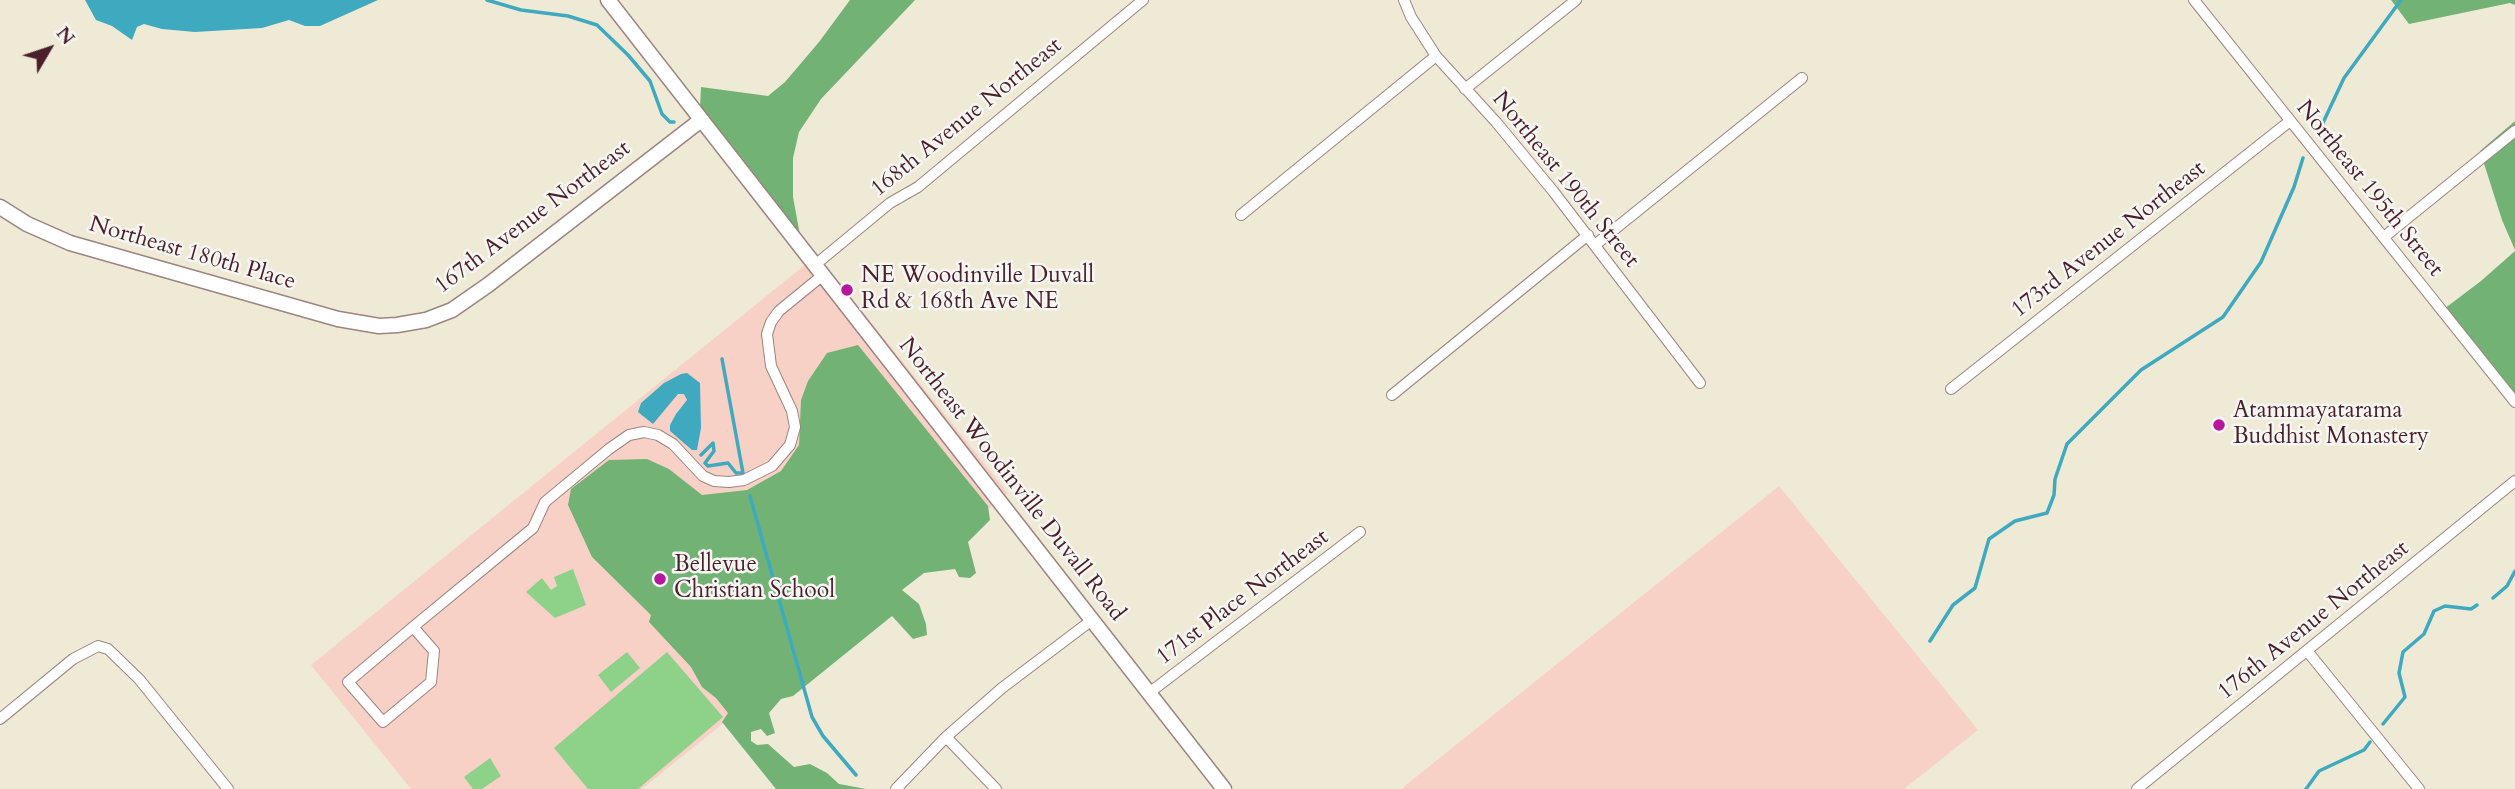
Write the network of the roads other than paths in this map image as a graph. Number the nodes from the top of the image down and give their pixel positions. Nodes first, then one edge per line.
1 (608, 0) edge
2 (1143, 0) edge
3 (1404, 0) edge
4 (1576, 0) edge
5 (2194, 0) edge
6 (1436, 56) junction
7 (1802, 78) dead end
8 (1465, 89) junction
9 (701, 120) junction
10 (2290, 121) junction
11 (2515, 131) edge
12 (0, 207) edge
13 (1241, 215) dead end
14 (1588, 234) junction
15 (2384, 237) junction
16 (1595, 244) junction
17 (819, 270) junction
18 (379, 326) joint
19 (1700, 383) dead end
20 (1951, 389) dead end
21 (1392, 396) dead end
22 (2515, 402) edge
23 (2515, 481) edge
24 (1360, 533) dead end
25 (1092, 620) junction
26 (413, 627) junction
27 (2308, 652) junction
28 (1149, 693) junction
29 (0, 719) edge
30 (946, 737) junction
31 (228, 789) edge
32 (896, 789) edge
33 (996, 789) edge
34 (1224, 789) edge
35 (2137, 789) edge
36 (2419, 789) edge

1 - 9 main road, Northeast Woodinville Duvall Road
2 - 17 street, 168th Avenue Northeast
3 - 6 street, Northeast 190th Street
4 - 8 street
5 - 10 street, Northeast 195th Street
6 - 8 street, Northeast 190th Street
6 - 13 street
7 - 16 street
8 - 14 street, Northeast 190th Street
9 - 17 main road, Northeast Woodinville Duvall Road
9 - 18 main road, 167th Avenue Northeast
10 - 15 street, Northeast 195th Street
10 - 20 street, 173rd Avenue Northeast
11 - 15 street
12 - 18 main road, Northeast 180th Place
14 - 16 street, Northeast 190th Street
14 - 21 street
15 - 22 street, Northeast 195th Street
16 - 19 street, Northeast 190th Street
17 - 25 main road, Northeast Woodinville Duvall Road
17 - 26 street, 168th Avenue Northeast
23 - 27 street, 176th Avenue Northeast
24 - 28 street, 171st Place Northeast
25 - 28 main road, Northeast Woodinville Duvall Road
25 - 30 street
26 - 26 street, 168th Avenue Northeast
27 - 35 street, 176th Avenue Northeast
27 - 36 street
28 - 34 main road, Northeast Woodinville Duvall Road
29 - 31 street
30 - 32 street
30 - 33 street

